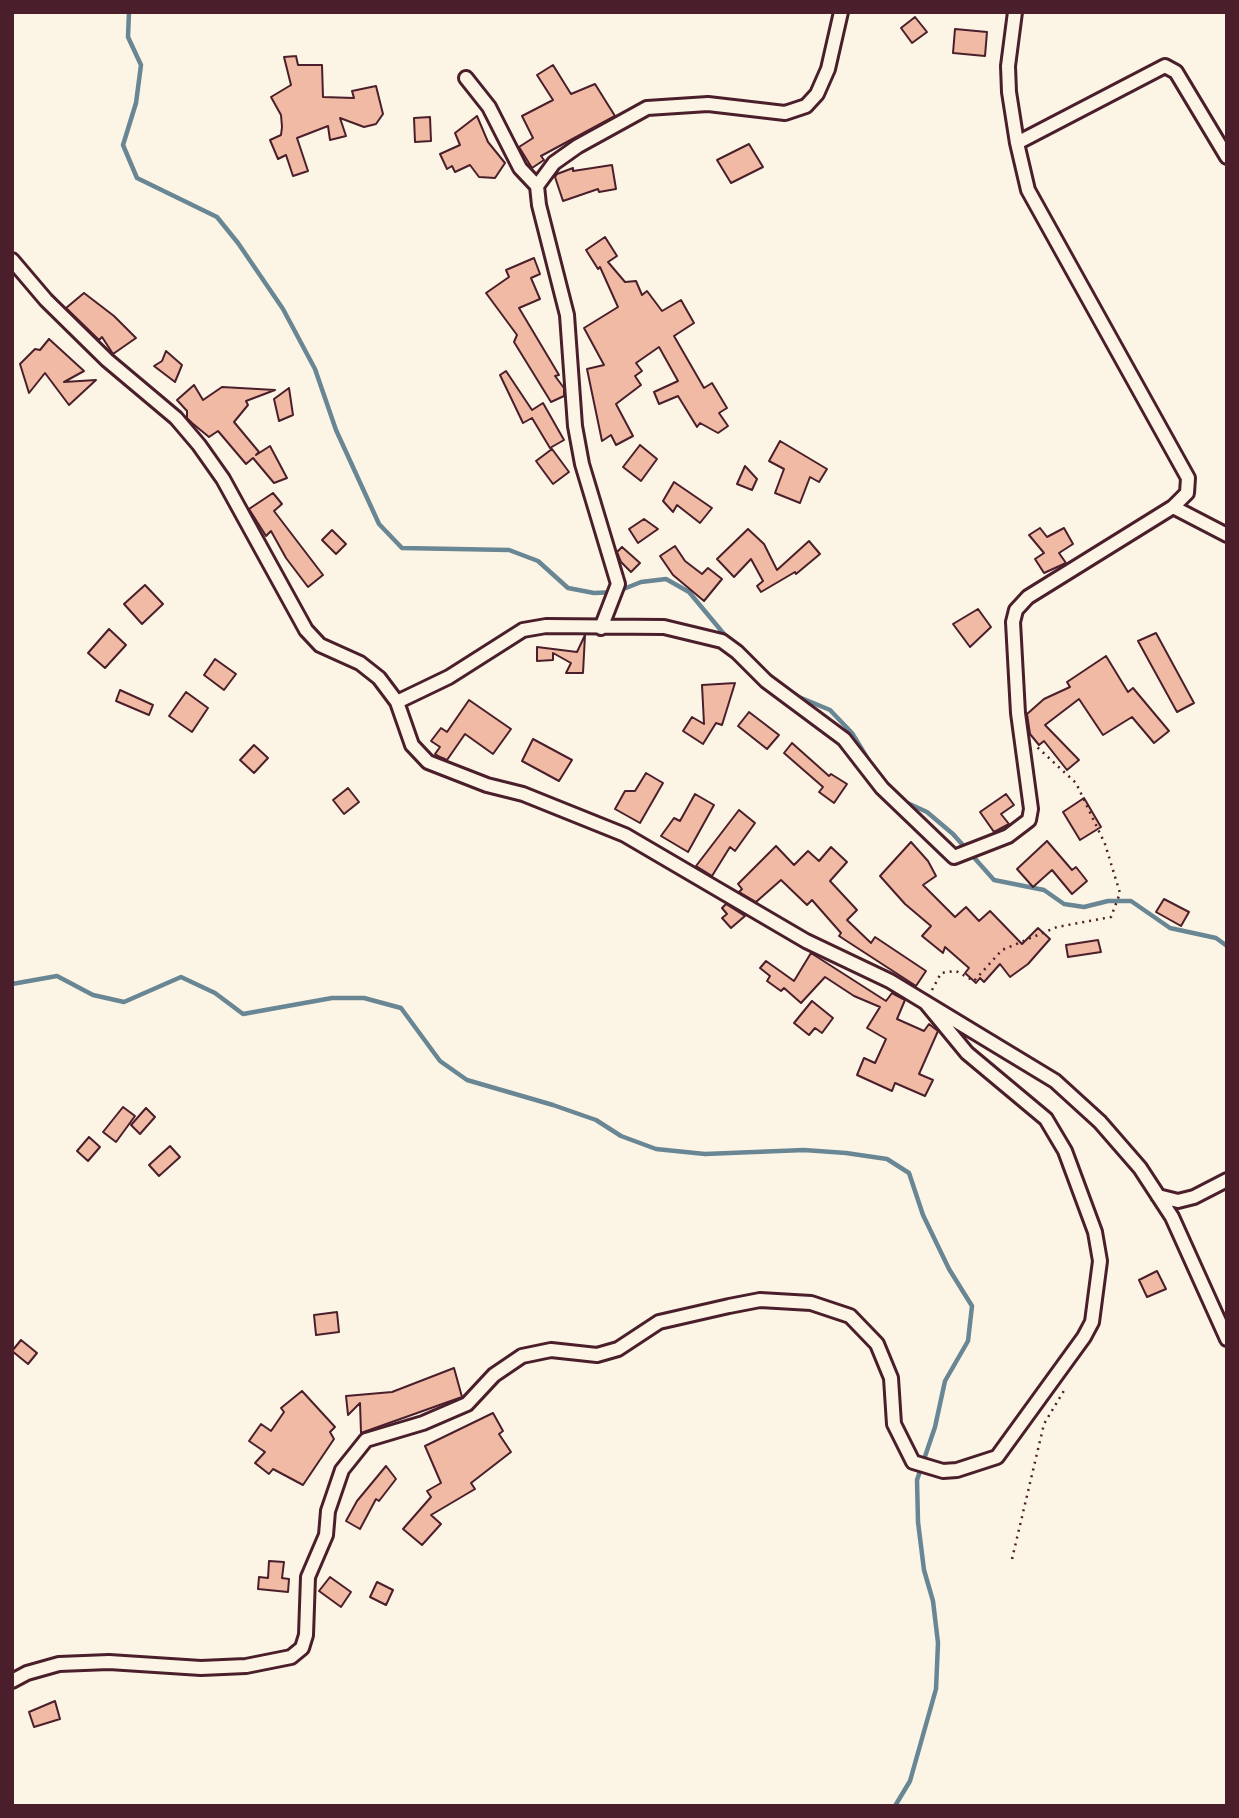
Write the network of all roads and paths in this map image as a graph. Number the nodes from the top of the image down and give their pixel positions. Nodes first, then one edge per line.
1 (841, 12) edge
2 (1015, 12) edge
3 (466, 79) dead end
4 (1017, 143) junction
5 (1227, 157) edge
6 (537, 186) junction
7 (12, 260) edge
8 (1172, 507) junction
9 (1227, 535) edge
10 (601, 628) junction
11 (397, 702) junction
12 (1020, 731) junction
13 (925, 1002) junction
14 (1227, 1180) edge
15 (1158, 1196) junction
16 (1227, 1339) edge
17 (1071, 1379) dead end
18 (1012, 1559) dead end
19 (12, 1681) edge

1 - 6 street
2 - 4 street
3 - 6 street
4 - 5 street
4 - 8 street
6 - 10 street
7 - 11 street
8 - 9 street
8 - 12 street
10 - 11 street
10 - 12 street
11 - 13 street
12 - 13 path
13 - 15 street
13 - 19 street
14 - 15 street
15 - 16 street
17 - 18 path

